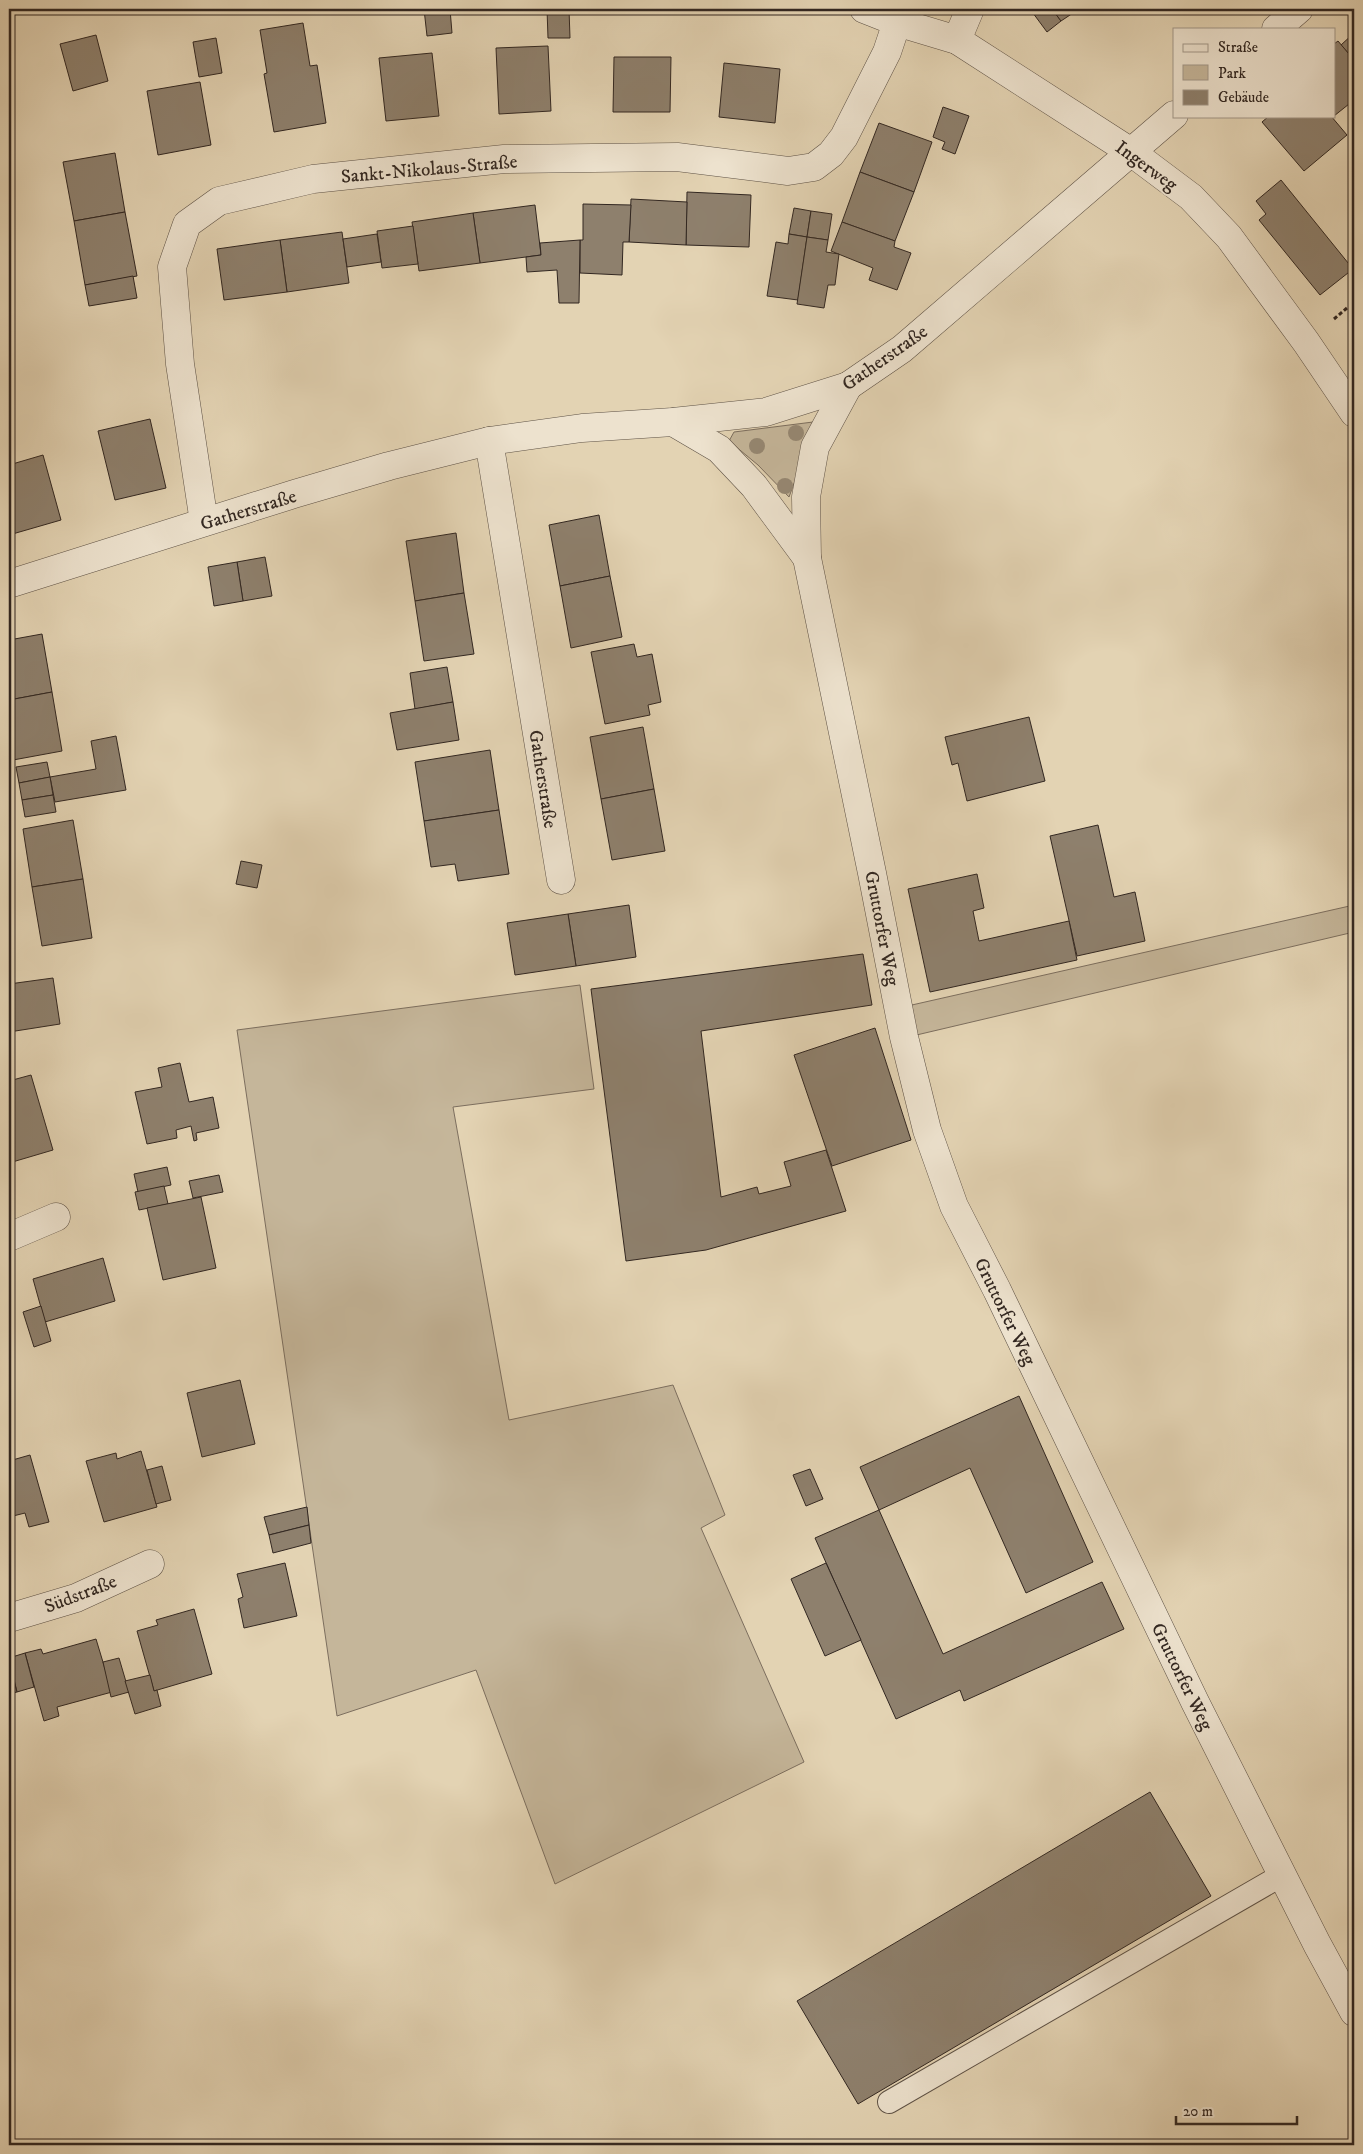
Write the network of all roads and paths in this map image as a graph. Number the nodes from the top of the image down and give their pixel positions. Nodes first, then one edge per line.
1 (864, 9) edge
2 (970, 9) edge
3 (1299, 9) edge
4 (897, 22) junction
5 (1277, 28) edge
6 (957, 40) junction
7 (1173, 116) edge
8 (1131, 152) junction
9 (848, 386) junction
10 (1354, 413) edge
11 (673, 422) junction
12 (489, 441) junction
13 (204, 522) junction
14 (807, 558) junction
15 (9, 584) edge
16 (561, 880) dead end
17 (56, 1217) dead end
18 (9, 1237) edge
19 (150, 1564) dead end
20 (9, 1618) edge
21 (1282, 1875) junction
22 (1354, 2012) edge
23 (889, 2102) dead end

1 - 4 street, Ingerweg
2 - 6 street
3 - 5 street
4 - 6 street, Ingerweg
4 - 13 street, Sankt-Nikolaus-Straße
6 - 8 street, Ingerweg
7 - 8 street, Gatherstraße
8 - 9 street, Gatherstraße
8 - 10 street, Ingerweg
9 - 11 street, Gatherstraße
9 - 14 street, Gruttorfer Weg
11 - 12 street, Gatherstraße
11 - 14 street, Gruttorfer Weg
12 - 13 street, Gatherstraße
12 - 16 street, Gatherstraße
13 - 15 street, Gatherstraße
14 - 21 street, Gruttorfer Weg
17 - 18 street
19 - 20 street, Südstraße
21 - 22 street, Gruttorfer Weg
21 - 23 lane

